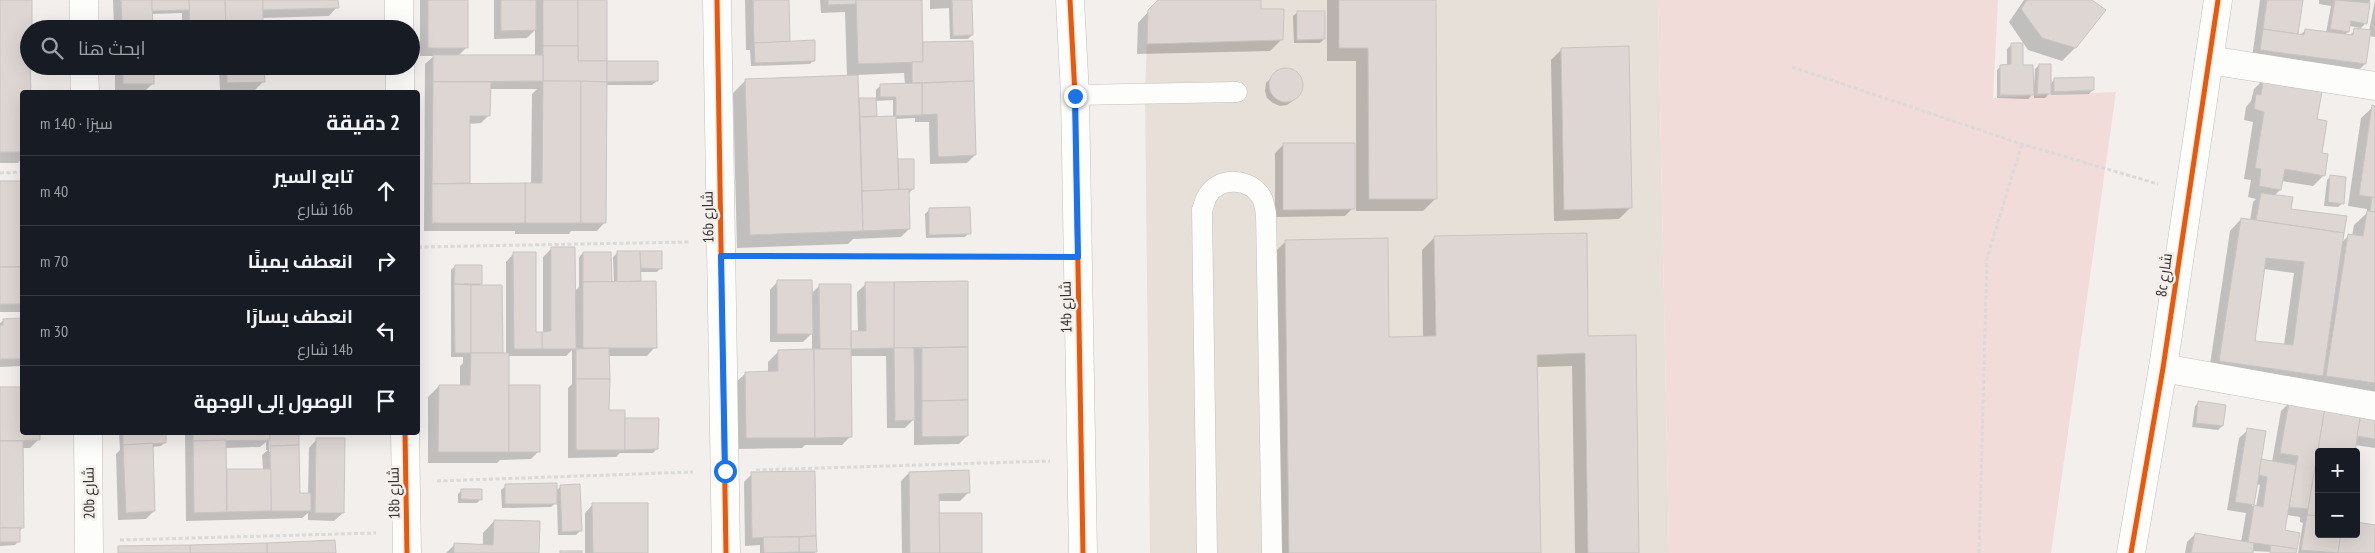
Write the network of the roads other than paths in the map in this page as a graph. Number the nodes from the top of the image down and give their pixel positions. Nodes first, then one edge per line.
1 (84, 0) edge
2 (399, 0) edge
3 (717, 0) edge
4 (1070, 0) edge
5 (2218, 0) edge
6 (84, 20) edge
7 (399, 20) edge
8 (2209, 60) junction
9 (84, 75) edge
10 (400, 75) edge
11 (2375, 86) edge
12 (85, 90) edge
13 (400, 90) edge
14 (1237, 92) dead end
15 (1075, 96) junction
16 (2163, 368) junction
17 (2375, 406) edge
18 (88, 435) edge
19 (405, 435) edge
20 (407, 542) edge
21 (89, 547) edge
22 (726, 553) edge
23 (1083, 553) edge
24 (1207, 553) edge
25 (1272, 553) edge
26 (2131, 553) edge

1 - 6 street
2 - 7 street
3 - 22 street, 16b شارع
4 - 15 street, 14b شارع
5 - 8 street, 8c شارع
8 - 11 street
8 - 16 street, 8c شارع
9 - 12 street
10 - 13 street
14 - 15 lane
15 - 23 street, 14b شارع
16 - 17 street
16 - 26 street, 8c شارع
18 - 21 street, 20b شارع
19 - 20 street, 18b شارع
24 - 25 lane

